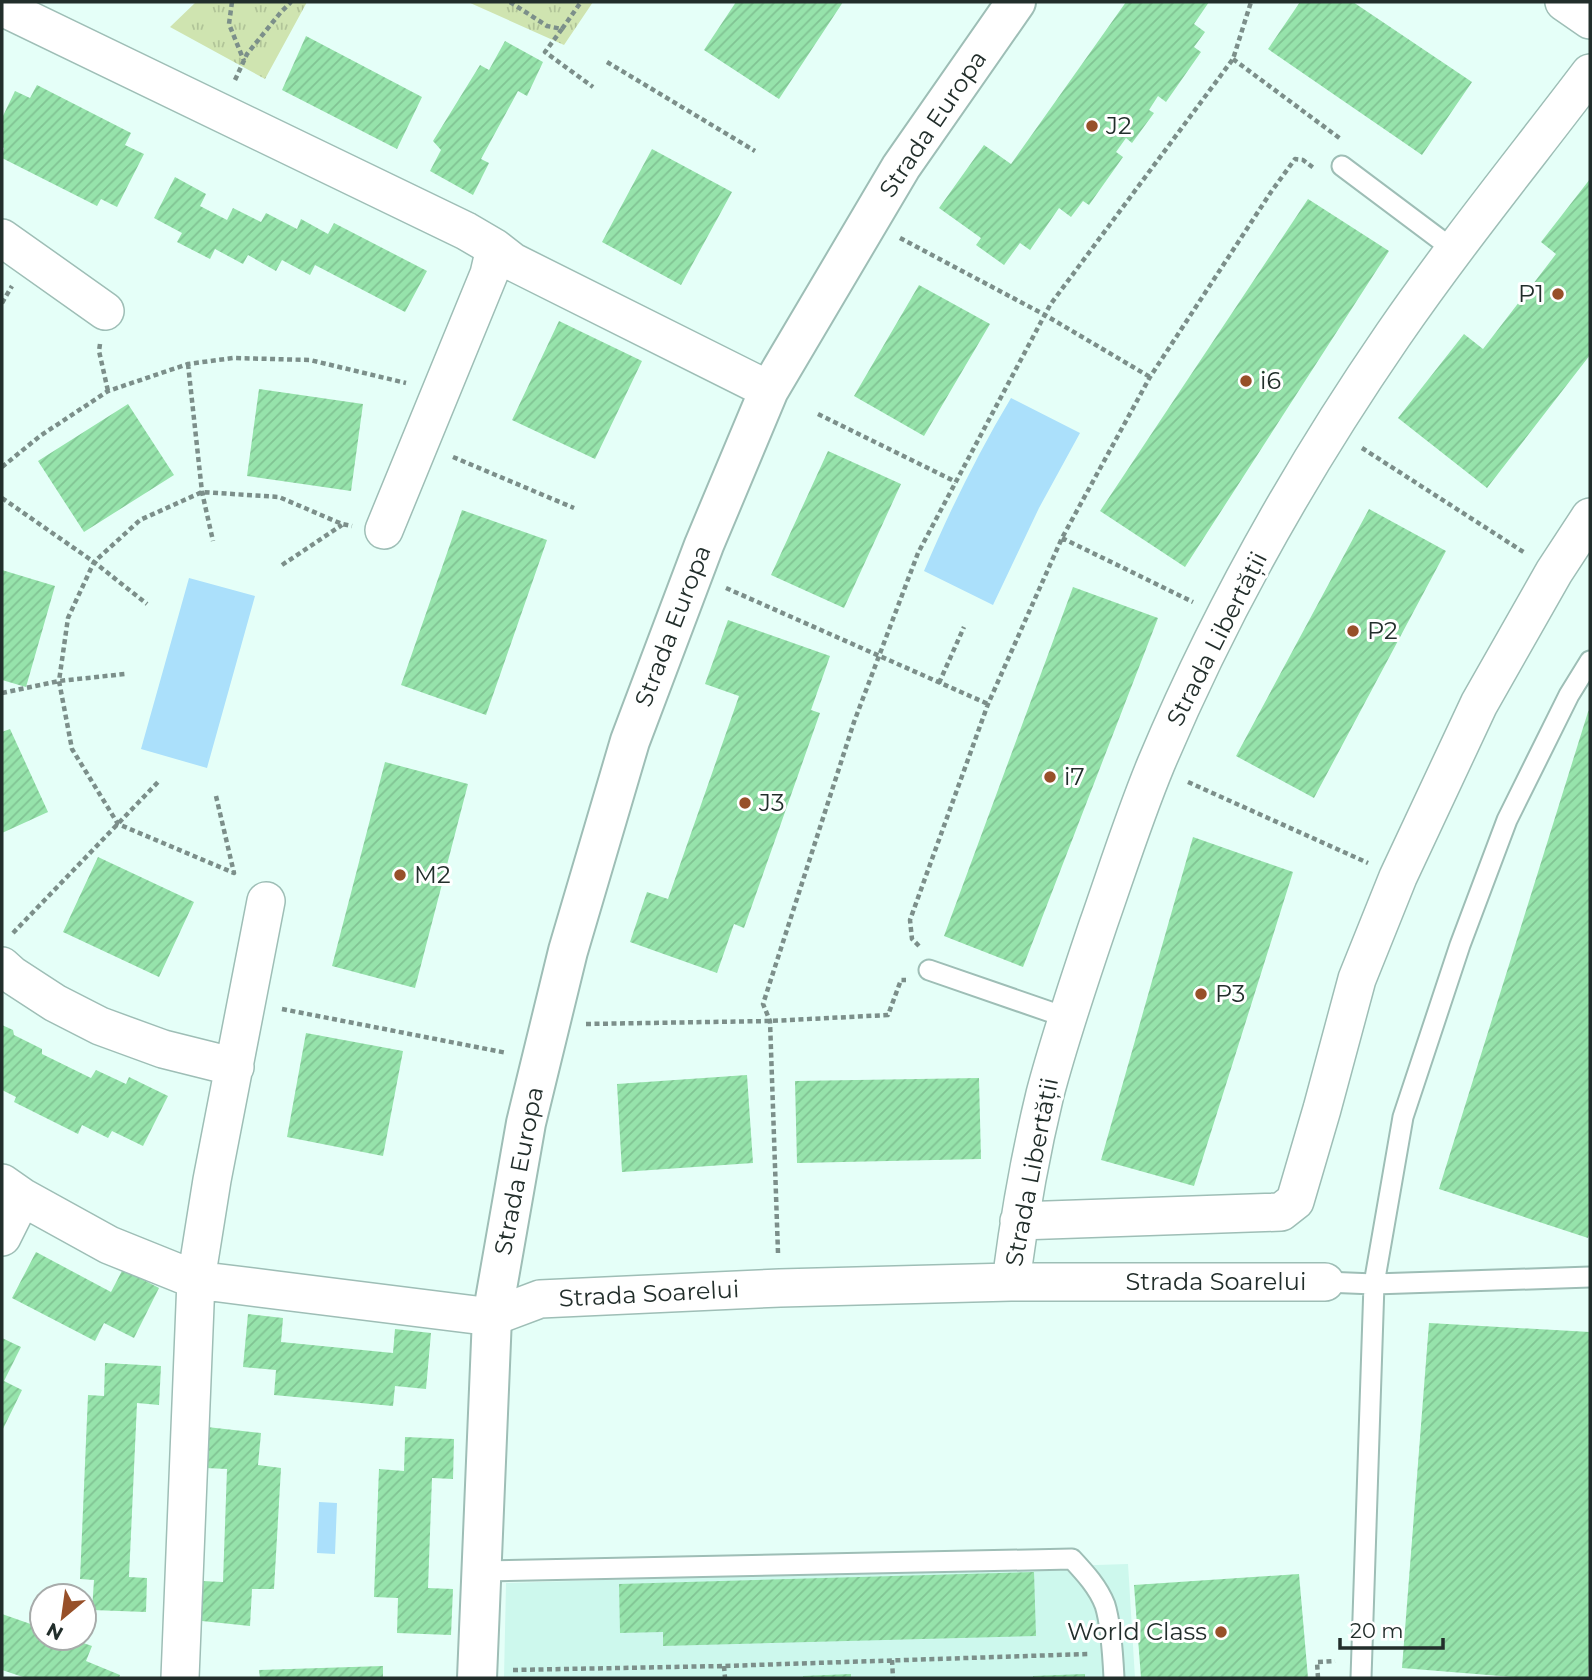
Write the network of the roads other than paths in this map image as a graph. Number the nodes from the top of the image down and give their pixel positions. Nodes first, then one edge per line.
1 (1016, 2) edge
2 (1564, 2) edge
3 (2, 7) edge
4 (1590, 20) edge
5 (1587, 83) edge
6 (1338, 158) road end
7 (2, 238) edge
8 (495, 248) junction
9 (1454, 250) junction
10 (105, 311) road end
11 (769, 390) junction
12 (1590, 517) edge
13 (384, 530) road end
14 (1590, 661) edge
15 (266, 901) dead end
16 (6, 951) edge
17 (928, 962) road end
18 (1068, 1018) junction
19 (235, 1067) junction
20 (12, 1190) edge
21 (1019, 1221) junction
22 (2, 1237) edge
23 (1590, 1277) edge
24 (196, 1280) junction
25 (1011, 1282) junction
26 (1325, 1282) joint
27 (1374, 1284) junction
28 (492, 1317) junction
29 (482, 1571) junction
30 (477, 1674) edge
31 (180, 1678) edge
32 (1114, 1678) edge
33 (1361, 1678) edge

1 - 11 street, Strada Europa
2 - 4 street
3 - 8 street
5 - 9 street, Strada Libertății
6 - 9 lane
7 - 10 street
8 - 11 street
8 - 13 street
9 - 18 street, Strada Libertății
11 - 28 street, Strada Europa
12 - 21 street
14 - 27 lane
15 - 19 street
16 - 19 street
17 - 18 lane
18 - 21 street, Strada Libertății
19 - 24 street
20 - 22 street
20 - 24 street, Strada Soarelui
21 - 25 street, Strada Libertății
23 - 27 lane
24 - 28 street, Strada Soarelui
24 - 31 street
25 - 26 street, Strada Soarelui
25 - 28 street, Strada Soarelui
26 - 27 lane
27 - 33 lane
28 - 29 street, Strada Europa
29 - 30 street, Strada Europa
29 - 32 lane

